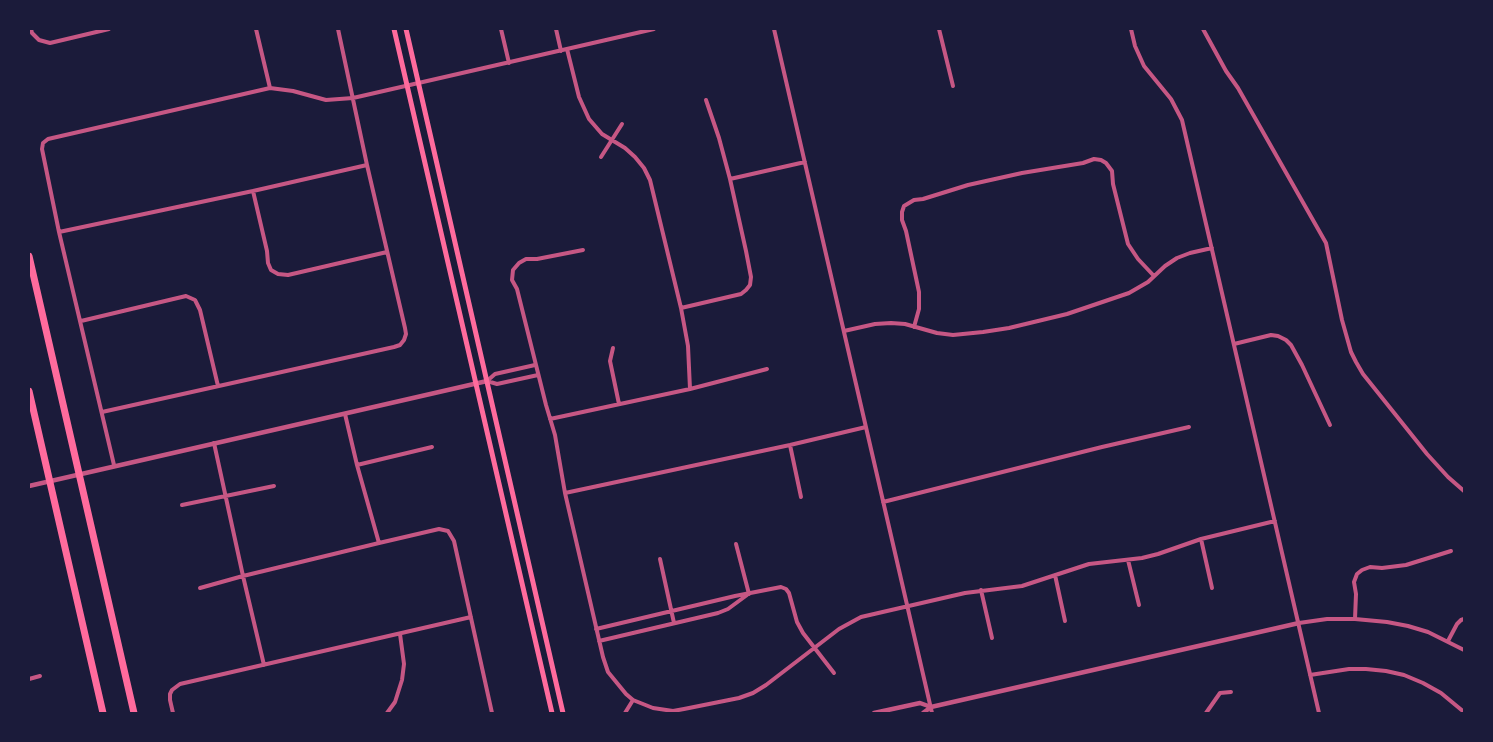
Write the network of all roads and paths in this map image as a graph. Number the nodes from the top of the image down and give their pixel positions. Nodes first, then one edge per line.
1 (31, 29) edge
2 (109, 29) edge
3 (256, 29) edge
4 (338, 29) edge
5 (394, 29) edge
6 (406, 29) edge
7 (501, 29) edge
8 (556, 29) edge
9 (626, 29) edge
10 (654, 29) edge
11 (774, 29) edge
12 (939, 29) edge
13 (1131, 29) edge
14 (1203, 29) edge
15 (627, 35) junction
16 (568, 49) junction
17 (561, 51) junction
18 (509, 63) junction
19 (418, 83) junction
20 (406, 86) junction
21 (953, 86) dead end
22 (270, 88) junction
23 (353, 98) junction
24 (706, 100) dead end
25 (622, 124) dead end
26 (611, 140) junction
27 (601, 157) dead end
28 (805, 162) junction
29 (367, 165) junction
30 (730, 179) junction
31 (253, 191) junction
32 (60, 232) junction
33 (1212, 248) junction
34 (583, 250) dead end
35 (387, 252) junction
36 (29, 256) edge
37 (1154, 276) junction
38 (681, 308) junction
39 (81, 321) junction
40 (914, 327) junction
41 (844, 331) junction
42 (1234, 344) junction
43 (613, 348) dead end
44 (535, 365) junction
45 (767, 369) dead end
46 (538, 375) junction
47 (487, 381) junction
48 (475, 382) junction
49 (218, 386) junction
50 (690, 388) junction
51 (29, 392) edge
52 (619, 404) junction
53 (102, 412) junction
54 (345, 414) junction
55 (550, 419) junction
56 (1330, 425) dead end
57 (866, 427) junction
58 (1189, 427) dead end
59 (214, 443) junction
60 (790, 445) junction
61 (432, 447) dead end
62 (114, 465) junction
63 (356, 465) junction
64 (29, 486) edge
65 (274, 486) dead end
66 (1464, 492) edge
67 (565, 493) junction
68 (225, 495) junction
69 (801, 497) dead end
70 (883, 502) junction
71 (182, 505) dead end
72 (1275, 521) junction
73 (1201, 539) junction
74 (379, 543) junction
75 (736, 544) dead end
76 (1451, 551) dead end
77 (660, 559) dead end
78 (1128, 560) junction
79 (1055, 575) junction
80 (243, 576) junction
81 (200, 588) dead end
82 (1212, 588) dead end
83 (981, 590) junction
84 (749, 594) junction
85 (1139, 605) dead end
86 (907, 606) junction
87 (672, 612) junction
88 (471, 618) junction
89 (1355, 618) junction
90 (1464, 619) edge
91 (1065, 621) dead end
92 (1299, 622) junction
93 (674, 623) junction
94 (596, 629) junction
95 (400, 634) junction
96 (992, 638) dead end
97 (599, 641) junction
98 (1448, 641) junction
99 (814, 648) junction
100 (1464, 650) edge
101 (264, 665) junction
102 (834, 673) dead end
103 (1310, 675) junction
104 (40, 676) dead end
105 (29, 678) edge
106 (1231, 692) dead end
107 (633, 700) junction
108 (931, 707) junction
109 (1464, 712) edge
110 (103, 713) edge
111 (134, 713) edge
112 (173, 713) edge
113 (387, 713) edge
114 (492, 713) edge
115 (552, 713) edge
116 (563, 713) edge
117 (625, 713) edge
118 (874, 713) edge
119 (923, 713) edge
120 (932, 713) edge
121 (1206, 713) edge
122 (1319, 713) edge

1 - 2 street
3 - 22 street
4 - 23 street
5 - 20 main road
6 - 19 main road
7 - 18 street
8 - 17 street
9 - 15 street
10 - 15 street
11 - 28 street
12 - 21 street
13 - 33 street
14 - 66 street
15 - 16 street
16 - 17 street
16 - 26 street
17 - 18 street
18 - 19 street
19 - 20 street
19 - 47 main road
20 - 23 street
20 - 48 main road
22 - 23 street
22 - 32 street
23 - 29 street
24 - 30 street
25 - 26 street
26 - 27 street
26 - 38 street
28 - 30 street
28 - 41 street
29 - 31 street
29 - 35 street
30 - 38 street
31 - 32 street
31 - 35 street
32 - 39 street
33 - 37 street
33 - 42 street
34 - 44 street
35 - 49 street
36 - 111 highway
37 - 40 street
37 - 40 street
38 - 50 street
39 - 49 street
39 - 53 street
40 - 41 street
41 - 57 street
42 - 56 street
42 - 72 street
43 - 52 street
44 - 46 street
44 - 47 street
45 - 50 street
46 - 47 street
46 - 55 street
47 - 48 street
47 - 116 main road
48 - 54 street
48 - 115 main road
49 - 53 street
50 - 52 street
51 - 110 highway
52 - 55 street
53 - 62 street
54 - 59 street
54 - 63 street
55 - 67 street
57 - 60 street
57 - 70 street
58 - 70 street
59 - 62 street
59 - 68 street
60 - 67 street
60 - 69 street
61 - 63 street
62 - 64 street
63 - 74 street
65 - 68 street
67 - 94 street
68 - 71 street
68 - 80 street
70 - 86 street
72 - 73 street
72 - 92 street
73 - 78 street
73 - 82 street
74 - 80 street
74 - 88 street
75 - 84 street
76 - 89 street
77 - 87 street
78 - 79 street
78 - 85 street
79 - 83 street
79 - 91 street
80 - 81 street
80 - 101 street
83 - 86 street
83 - 96 street
84 - 87 street
84 - 93 street
84 - 99 street
86 - 99 street
86 - 108 street
87 - 93 street
87 - 94 street
88 - 95 street
88 - 114 street
89 - 92 street
89 - 98 street
90 - 98 street
92 - 103 street
92 - 108 street
93 - 97 street
94 - 97 street
95 - 101 street
95 - 113 street
97 - 107 street
98 - 100 street
99 - 102 street
99 - 107 street
101 - 112 street
103 - 109 street
103 - 122 street
104 - 105 street
106 - 121 street
107 - 117 street
108 - 118 street
108 - 119 street
108 - 120 street

